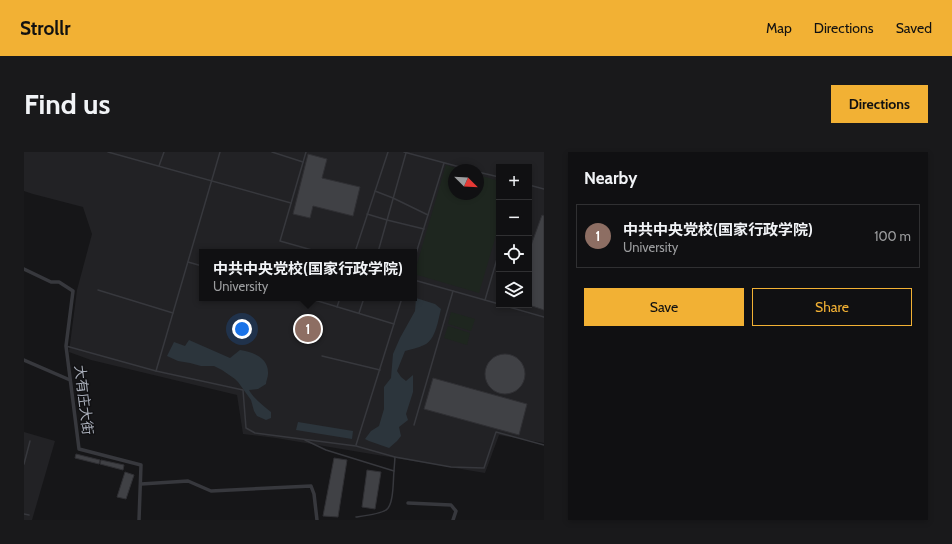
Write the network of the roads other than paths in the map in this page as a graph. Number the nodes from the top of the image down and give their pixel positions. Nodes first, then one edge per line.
1 (108, 152) edge
2 (164, 152) edge
3 (220, 152) edge
4 (272, 152) edge
5 (306, 152) edge
6 (388, 152) edge
7 (405, 152) edge
8 (303, 162) junction
9 (444, 163) junction
10 (448, 164) edge
11 (160, 166) junction
12 (484, 173) edge
13 (496, 176) edge
14 (211, 181) junction
15 (532, 186) edge
16 (544, 190) edge
17 (375, 191) junction
18 (393, 198) junction
19 (291, 203) junction
20 (367, 214) junction
21 (428, 215) junction
22 (387, 220) junction
23 (424, 229) junction
24 (308, 249) edge
25 (356, 249) edge
26 (379, 249) edge
27 (417, 251) edge
28 (188, 262) junction
29 (496, 262) edge
30 (199, 265) edge
31 (24, 269) edge
32 (417, 281) edge
33 (98, 290) dead end
34 (453, 291) junction
35 (485, 300) junction
36 (318, 301) edge
37 (339, 301) edge
38 (363, 301) edge
39 (401, 301) edge
40 (496, 303) edge
41 (337, 307) junction
42 (512, 308) edge
43 (173, 313) junction
44 (359, 314) junction
45 (544, 317) edge
46 (394, 324) junction
47 (66, 346) junction
48 (322, 356) dead end
49 (24, 360) edge
50 (380, 370) junction
51 (156, 371) junction
52 (70, 380) junction
53 (414, 425) dead end
54 (303, 439) junction
55 (30, 441) dead end
56 (544, 445) edge
57 (356, 446) junction
58 (395, 457) junction
59 (24, 464) edge
60 (394, 471) junction
61 (141, 484) junction
62 (408, 503) dead end
63 (24, 514) edge
64 (29, 515) dead end
65 (356, 517) dead end
66 (139, 520) edge
67 (316, 520) edge
68 (453, 520) edge

1 - 11 lane
2 - 11 lane
3 - 14 lane
4 - 8 lane
5 - 8 lane
6 - 17 lane
7 - 9 lane
7 - 18 lane
8 - 19 lane
9 - 10 lane
9 - 21 lane
11 - 14 lane
12 - 13 lane
14 - 19 lane
14 - 28 lane
15 - 16 lane
17 - 18 lane
17 - 20 lane
18 - 21 lane
18 - 22 lane
19 - 24 lane
20 - 22 lane
20 - 25 lane
21 - 23 lane
22 - 23 lane
22 - 26 lane
23 - 27 lane
28 - 30 lane
28 - 43 lane
29 - 35 lane
31 - 47 street, 大有庄大街
32 - 34 lane
33 - 43 lane
34 - 35 lane
34 - 53 lane
35 - 40 lane
36 - 41 lane
37 - 41 lane
38 - 44 lane
39 - 46 lane
41 - 44 lane
42 - 45 lane
43 - 51 lane
44 - 46 lane
46 - 50 lane
47 - 51 lane
47 - 52 street, 大有庄大街
48 - 50 lane
49 - 52 street
50 - 57 lane
51 - 54 lane
52 - 61 street, 大有庄大街
54 - 57 lane
54 - 60 lane
55 - 59 lane
56 - 58 lane
57 - 58 lane
58 - 60 lane
60 - 65 lane
61 - 66 street
61 - 67 street
62 - 68 street
63 - 64 lane

